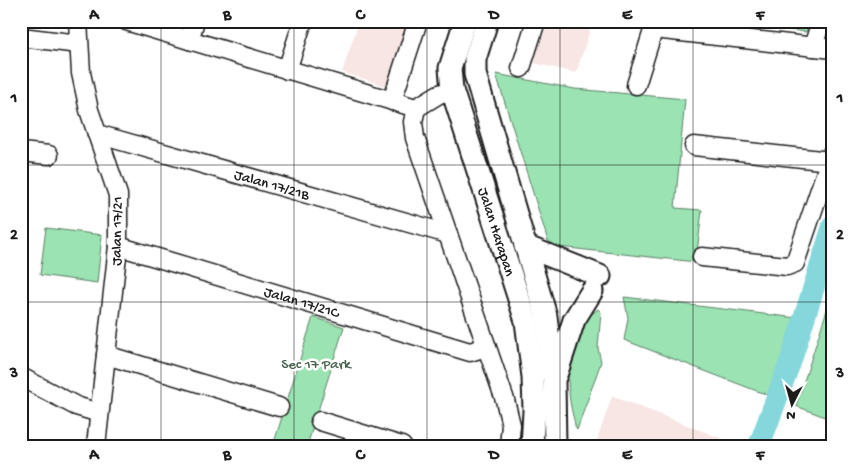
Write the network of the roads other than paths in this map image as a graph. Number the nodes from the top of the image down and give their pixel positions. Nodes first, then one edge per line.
1 (78, 21) edge
2 (126, 21) edge
3 (195, 21) edge
4 (303, 21) edge
5 (418, 21) edge
6 (465, 21) edge
7 (487, 21) edge
8 (536, 21) edge
9 (821, 21) edge
10 (655, 25) edge
11 (21, 37) edge
12 (189, 40) junction
13 (78, 44) junction
14 (813, 47) junction
15 (833, 49) edge
16 (521, 68) dead end
17 (287, 70) junction
18 (636, 85) dead end
19 (452, 90) junction
20 (392, 101) junction
21 (416, 108) junction
22 (97, 134) junction
23 (694, 146) dead end
24 (21, 152) edge
25 (49, 155) dead end
26 (831, 156) edge
27 (448, 234) junction
28 (118, 246) junction
29 (525, 246) junction
30 (702, 257) dead end
31 (486, 347) junction
32 (106, 355) junction
33 (21, 377) edge
34 (554, 381) junction
35 (280, 407) dead end
36 (99, 413) junction
37 (320, 421) dead end
38 (96, 446) edge
39 (402, 446) edge
40 (509, 446) edge
41 (532, 446) edge
42 (555, 446) edge

1 - 13 street, Jalan 17/21
2 - 12 street
3 - 12 street
4 - 17 street
5 - 20 street
6 - 19 main road, Jalan Harapan
7 - 29 main road, Jalan Harapan
8 - 16 street
9 - 14 street
10 - 14 street
10 - 18 street
11 - 13 street
12 - 17 street
13 - 22 street, Jalan 17/21
14 - 15 street
17 - 20 street
19 - 21 street
19 - 41 main road, Jalan Harapan
20 - 21 street
21 - 27 street
22 - 27 street, Jalan 17/21B
22 - 28 street, Jalan 17/21
23 - 26 street
24 - 25 street
26 - 30 street
27 - 31 street
28 - 31 street, Jalan 17/21C
28 - 32 street, Jalan 17/21
29 - 34 main road, Jalan Harapan
29 - 34 main road
31 - 40 street
32 - 35 street
32 - 36 street, Jalan 17/21
33 - 36 street
34 - 42 main road, Jalan Harapan
36 - 38 street, Jalan 17/21
37 - 39 street

